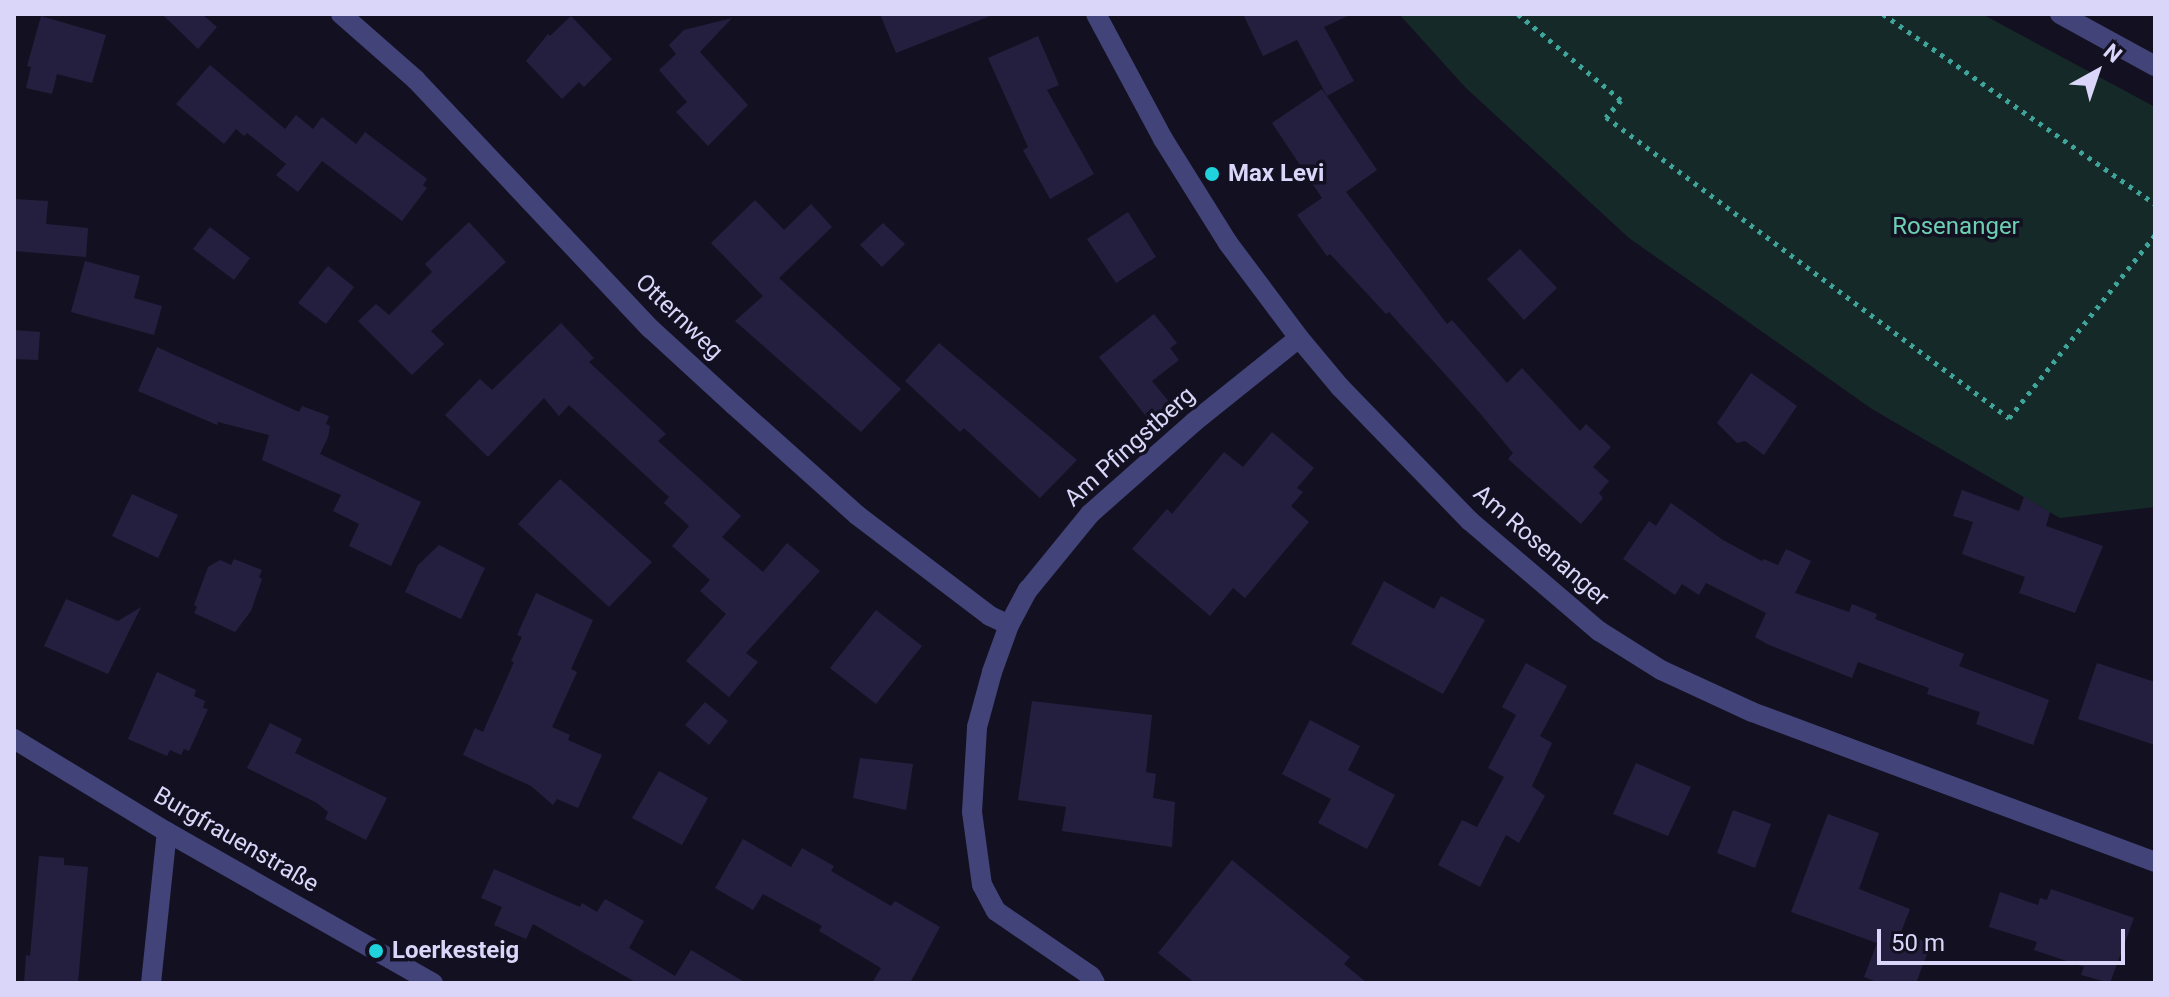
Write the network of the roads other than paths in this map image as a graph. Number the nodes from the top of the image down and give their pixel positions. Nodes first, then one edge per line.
1 (341, 14) edge
2 (1096, 14) edge
3 (2060, 14) edge
4 (2155, 66) edge
5 (1299, 338) junction
6 (1009, 625) junction
7 (14, 739) edge
8 (167, 832) junction
9 (2155, 862) edge
10 (151, 983) edge
11 (433, 983) edge
12 (1095, 983) edge

1 - 6 street, Otternweg
2 - 5 street, Am Rosenanger
3 - 4 street
5 - 6 street, Am Pfingstberg
5 - 9 street, Am Rosenanger
6 - 12 street, Am Pfingstberg
7 - 8 street, Burgfrauenstraße
8 - 10 street
8 - 11 street, Burgfrauenstraße

